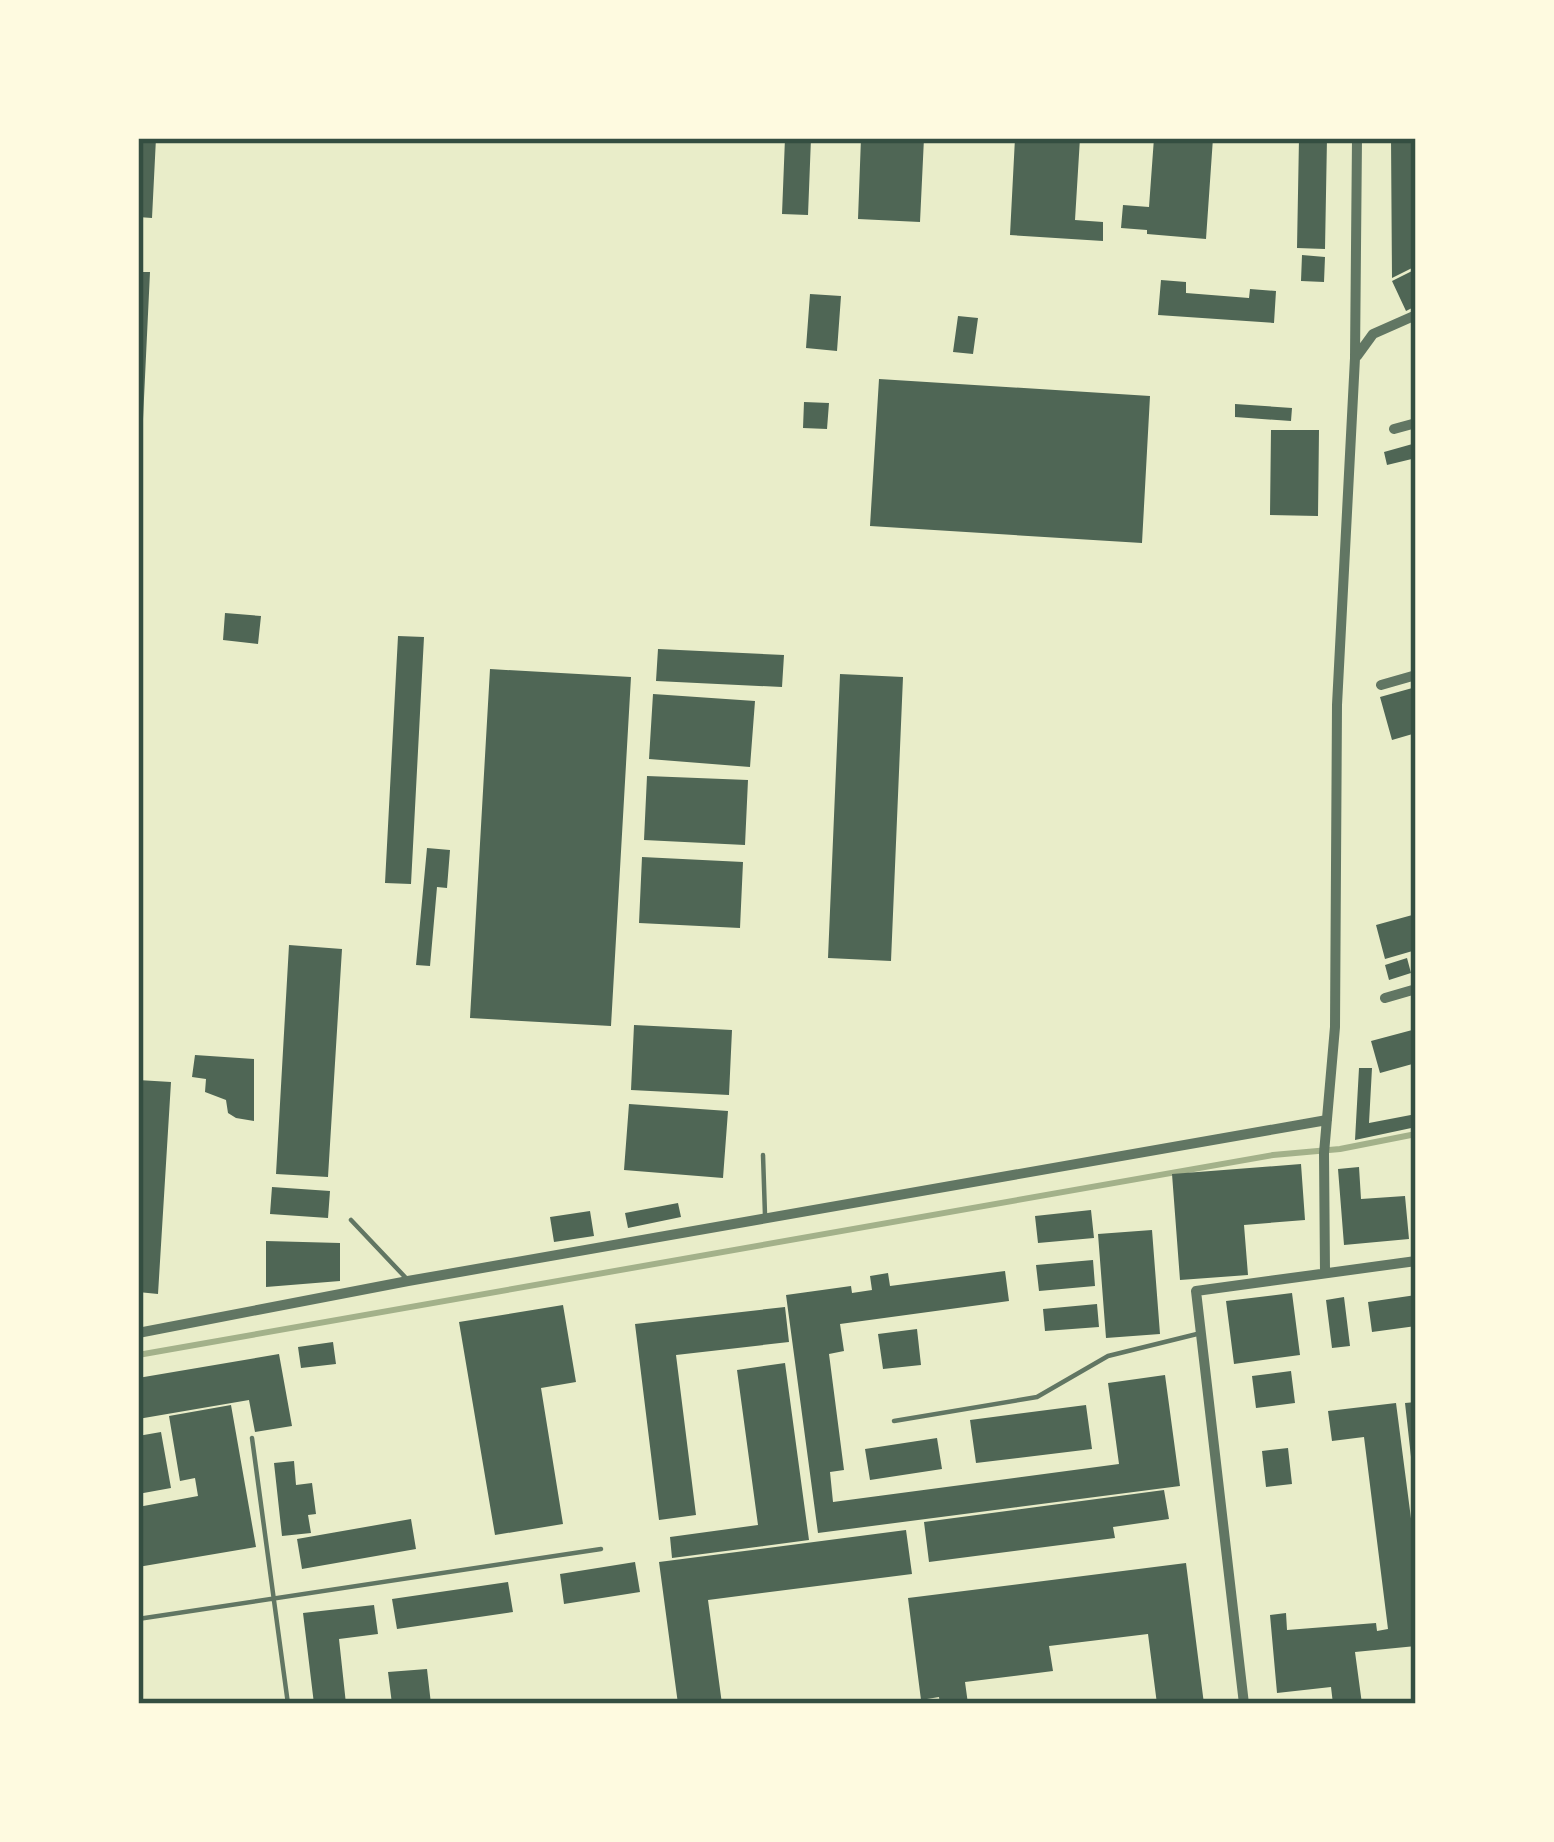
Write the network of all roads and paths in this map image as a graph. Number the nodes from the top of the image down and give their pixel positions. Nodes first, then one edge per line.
1 (1357, 138) edge
2 (1416, 315) edge
3 (1355, 358) junction
4 (1416, 423) edge
5 (1394, 429) dead end
6 (1416, 675) edge
7 (1381, 685) dead end
8 (1416, 989) edge
9 (1385, 998) dead end
10 (1327, 1124) junction
11 (763, 1155) dead end
12 (765, 1218) junction
13 (351, 1220) dead end
14 (1416, 1261) edge
15 (1325, 1272) junction
16 (408, 1280) junction
17 (138, 1333) edge
18 (1202, 1333) junction
19 (894, 1421) dead end
20 (252, 1438) dead end
21 (601, 1549) dead end
22 (272, 1596) junction
23 (138, 1619) edge
24 (288, 1704) edge
25 (1244, 1704) edge

1 - 3 street
2 - 3 street
3 - 10 street
4 - 5 street
6 - 7 street
8 - 9 street
10 - 12 street
10 - 15 street
11 - 12 lane
12 - 16 street
13 - 16 lane
14 - 15 street
15 - 18 street
16 - 17 street
18 - 19 lane
18 - 25 street
20 - 22 lane
21 - 22 lane
22 - 23 lane
22 - 24 lane

